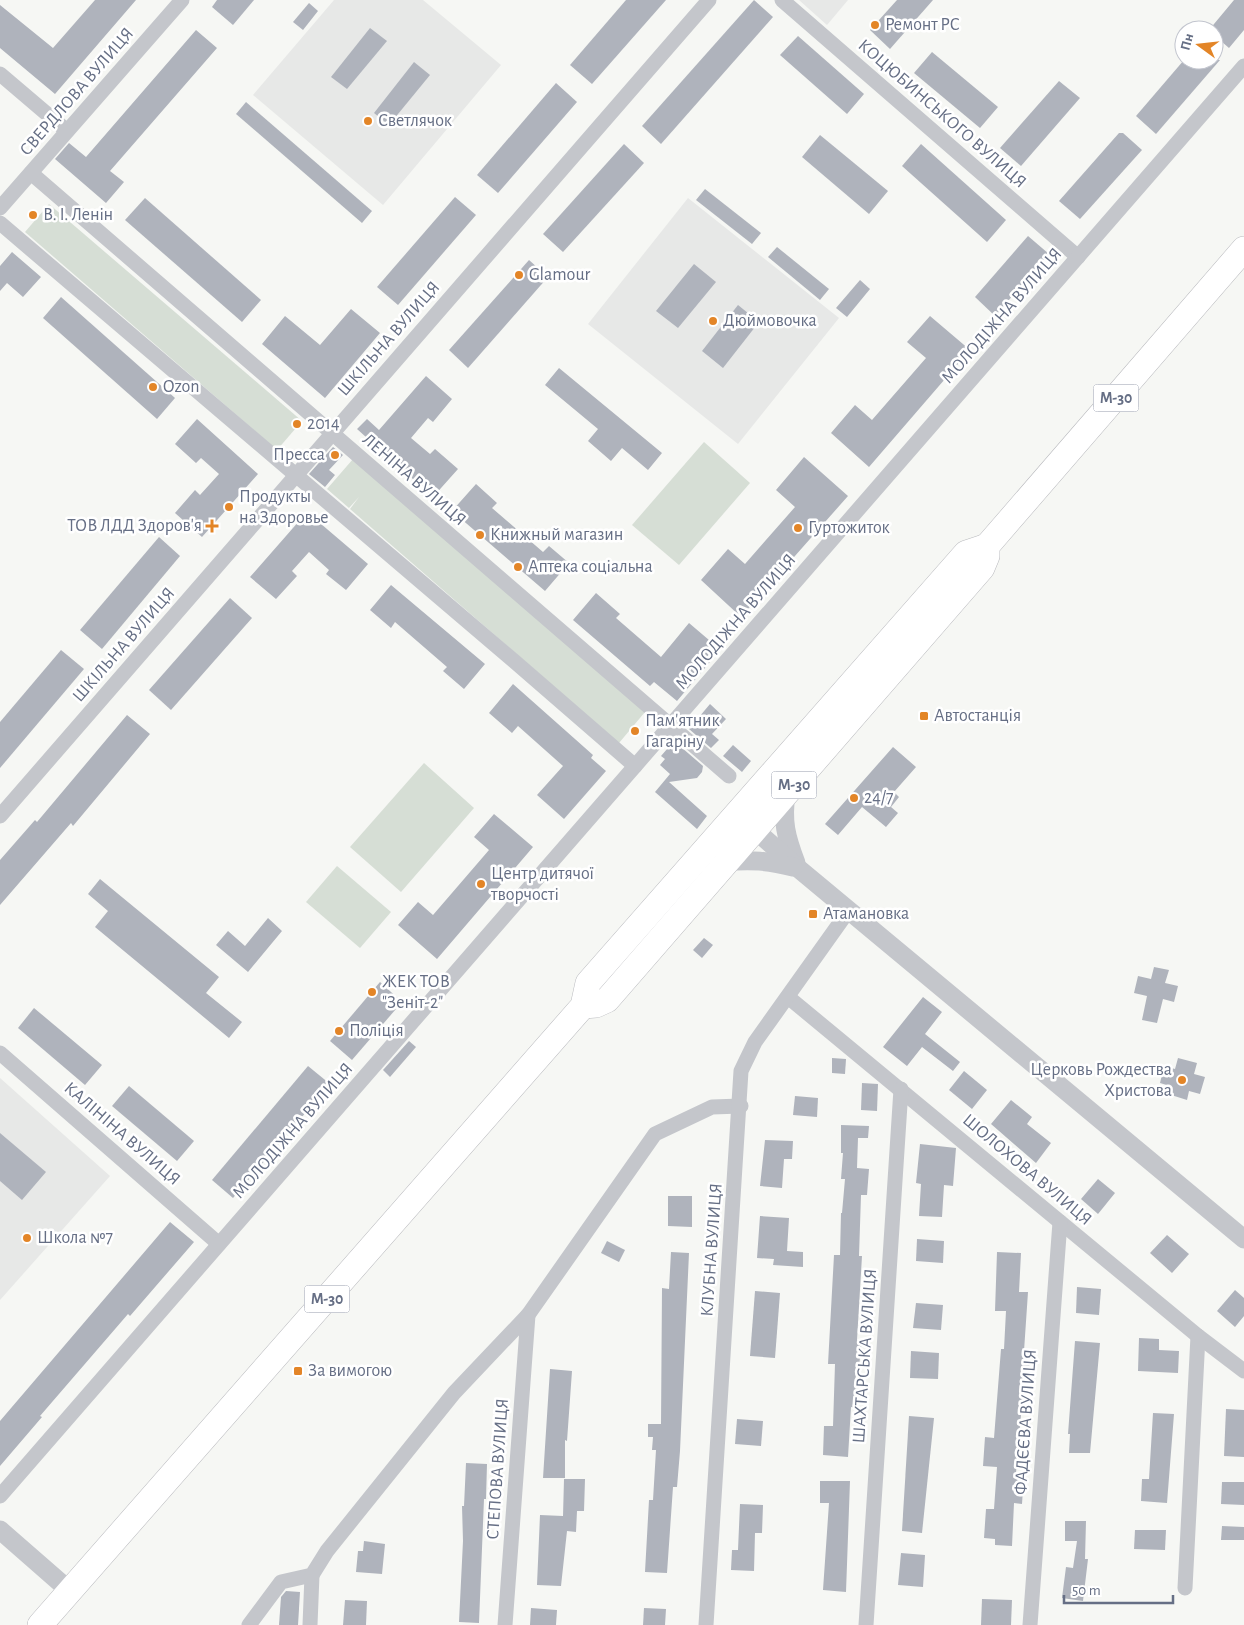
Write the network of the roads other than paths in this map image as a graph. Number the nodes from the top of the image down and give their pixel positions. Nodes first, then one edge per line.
1 (182, 0) edge
2 (709, 0) edge
3 (782, 0) edge
4 (1244, 66) edge
5 (0, 74) edge
6 (67, 131) junction
7 (31, 173) junction
8 (0, 208) edge
9 (0, 223) edge
10 (1244, 249) edge
11 (1078, 257) junction
12 (332, 434) junction
13 (296, 475) junction
14 (671, 725) junction
15 (635, 766) junction
16 (729, 776) dead end
17 (774, 795) junction
18 (0, 816) edge
19 (746, 821) junction
20 (723, 854) junction
21 (799, 869) junction
22 (849, 910) junction
23 (788, 997) junction
24 (0, 1053) edge
25 (901, 1089) junction
26 (741, 1106) junction
27 (1060, 1222) junction
28 (1244, 1239) edge
29 (219, 1244) junction
30 (528, 1315) junction
31 (1198, 1336) junction
32 (1244, 1371) edge
33 (0, 1496) edge
34 (0, 1530) edge
35 (312, 1575) junction
36 (1185, 1588) dead end
37 (70, 1592) junction
38 (40, 1625) edge
39 (249, 1625) edge
40 (310, 1625) edge
41 (505, 1625) edge
42 (706, 1625) edge
43 (866, 1625) edge
44 (1030, 1625) edge

1 - 6 street, СВЕРДЛОВА ВУЛИЦЯ
2 - 12 street, ШКІЛЬНА ВУЛИЦЯ
3 - 11 street, КОЦЮБИНСЬКОГО ВУЛИЦЯ
4 - 11 street, МОЛОДІЖНА ВУЛИЦЯ
5 - 6 street
6 - 7 street, СВЕРДЛОВА ВУЛИЦЯ
7 - 8 street, СВЕРДЛОВА ВУЛИЦЯ
7 - 12 street, ЛЕНІНА ВУЛИЦЯ
9 - 13 street
10 - 17 highway, М-30
11 - 14 street, МОЛОДІЖНА ВУЛИЦЯ
12 - 13 street, ШКІЛЬНА ВУЛИЦЯ
12 - 14 street, ЛЕНІНА ВУЛИЦЯ
13 - 15 street
13 - 18 street, ШКІЛЬНА ВУЛИЦЯ
14 - 15 street, МОЛОДІЖНА ВУЛИЦЯ
14 - 16 street, ЛЕНІНА ВУЛИЦЯ
15 - 29 street, МОЛОДІЖНА ВУЛИЦЯ
17 - 19 highway, М-30
17 - 21 street
19 - 20 highway, М-30
19 - 21 street
20 - 21 street
20 - 37 highway, М-30
21 - 22 street
22 - 23 street, КЛУБНА ВУЛИЦЯ
22 - 28 street
23 - 25 street, ШОЛОХОВА ВУЛИЦЯ
23 - 26 street, КЛУБНА ВУЛИЦЯ
24 - 29 street, КАЛІНІНА ВУЛИЦЯ
25 - 27 street, ШОЛОХОВА ВУЛИЦЯ
25 - 43 street, ШАХТАРСЬКА ВУЛИЦЯ
26 - 30 street
26 - 42 street, КЛУБНА ВУЛИЦЯ
27 - 31 street, ШОЛОХОВА ВУЛИЦЯ
27 - 44 street, ФАДЄЄВА ВУЛИЦЯ
29 - 33 street, МОЛОДІЖНА ВУЛИЦЯ
30 - 35 street
30 - 41 street, СТЕПОВА ВУЛИЦЯ
31 - 32 street, ШОЛОХОВА ВУЛИЦЯ
31 - 36 street
34 - 37 street
35 - 39 street
35 - 40 street
37 - 38 highway, М-30

